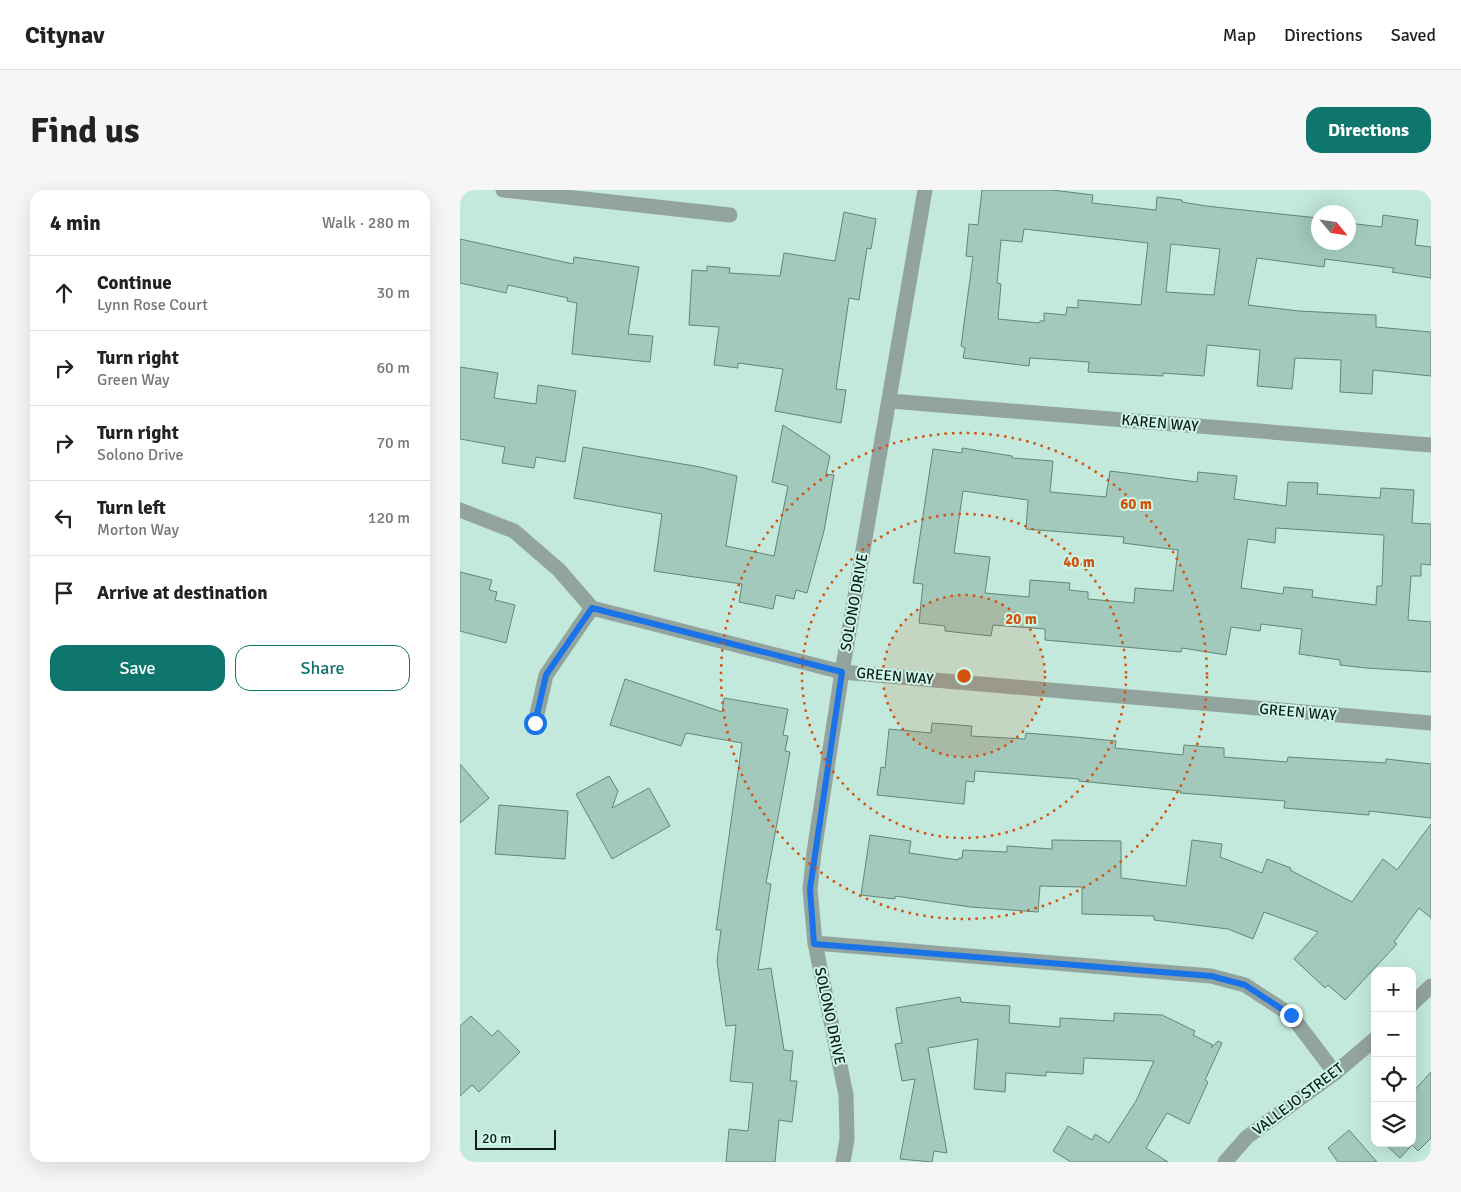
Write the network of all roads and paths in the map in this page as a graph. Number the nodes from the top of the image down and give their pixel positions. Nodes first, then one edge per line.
1 (503, 190) edge
2 (925, 190) edge
3 (730, 215) dead end
4 (890, 401) junction
5 (1431, 446) edge
6 (460, 510) edge
7 (592, 608) junction
8 (842, 672) junction
9 (535, 723) dead end
10 (1431, 724) edge
11 (814, 944) junction
12 (1431, 986) edge
13 (1416, 1000) edge
14 (1371, 1042) edge
15 (1335, 1073) junction
16 (843, 1162) edge
17 (1225, 1162) edge

1 - 3 street
2 - 4 street, SOLONO DRIVE
4 - 5 street, KAREN WAY
4 - 8 street, SOLONO DRIVE
6 - 7 street
7 - 8 street, GREEN WAY
7 - 9 street
8 - 10 street, GREEN WAY
8 - 11 street, SOLONO DRIVE
11 - 15 street
11 - 16 street, SOLONO DRIVE
12 - 13 street
14 - 15 street, VALLEJO STREET
15 - 17 street, VALLEJO STREET

